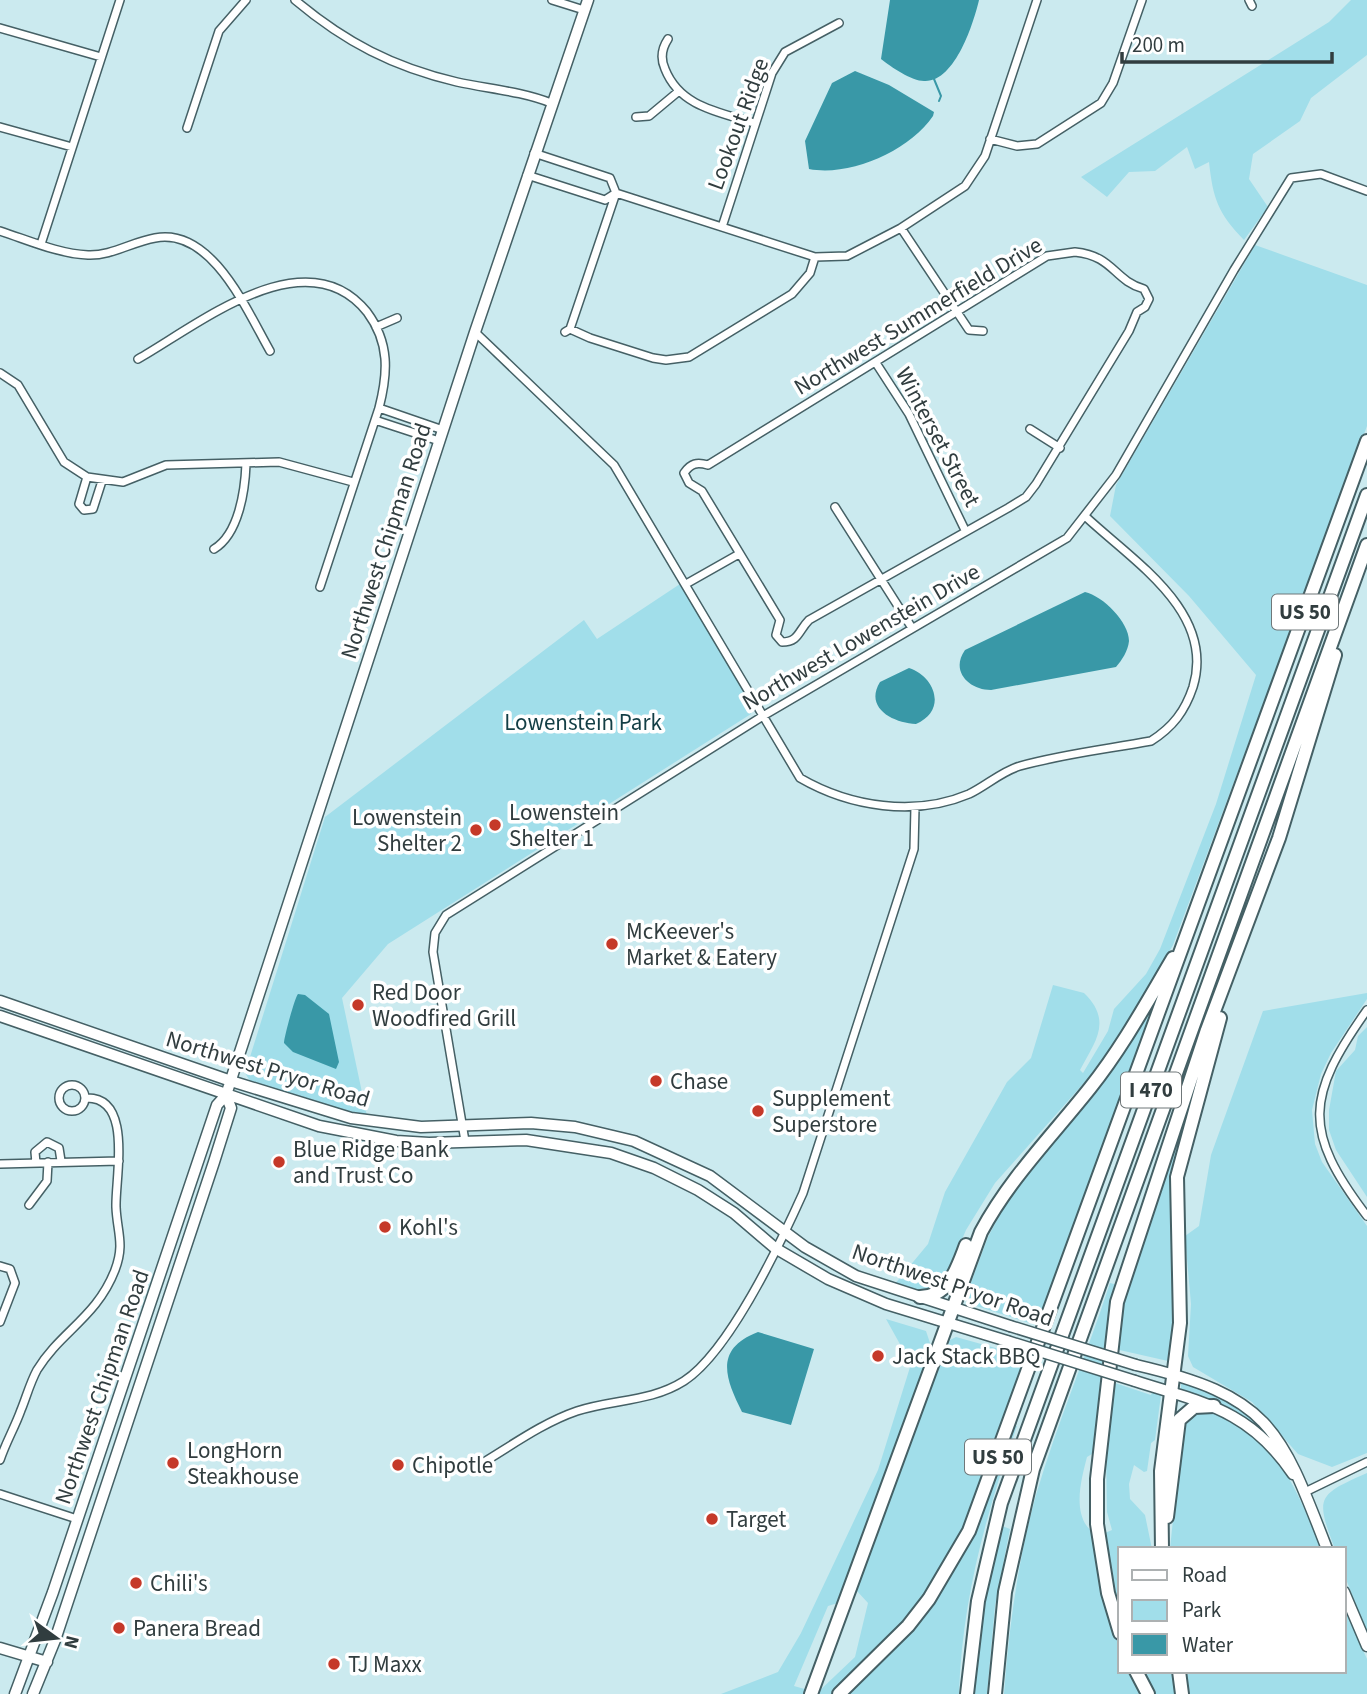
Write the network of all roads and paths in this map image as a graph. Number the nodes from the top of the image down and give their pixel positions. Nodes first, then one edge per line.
1 (120, 0) edge
2 (246, 0) edge
3 (295, 0) edge
4 (552, 0) edge
5 (1037, 0) edge
6 (1142, 0) edge
7 (586, 5) edge
8 (839, 23) dead end
9 (0, 28) edge
10 (668, 39) dead end
11 (100, 57) junction
12 (679, 90) junction
13 (551, 103) junction
14 (636, 117) dead end
15 (754, 123) junction
16 (0, 127) edge
17 (187, 128) dead end
18 (990, 139) junction
19 (72, 147) junction
20 (534, 153) junction
21 (527, 175) junction
22 (1367, 191) edge
23 (616, 193) junction
24 (722, 227) junction
25 (901, 228) junction
26 (0, 231) edge
27 (41, 244) junction
28 (815, 257) junction
29 (241, 300) junction
30 (955, 313) junction
31 (397, 317) dead end
32 (376, 327) junction
33 (983, 331) dead end
34 (475, 332) junction
35 (270, 351) dead end
36 (138, 359) dead end
37 (876, 363) junction
38 (0, 373) edge
39 (379, 408) junction
40 (375, 420) junction
41 (1030, 429) dead end
42 (443, 430) junction
43 (439, 441) junction
44 (1367, 441) edge
45 (1060, 448) junction
46 (246, 464) junction
47 (87, 477) junction
48 (102, 481) junction
49 (354, 482) junction
50 (1367, 495) edge
51 (835, 507) dead end
52 (1086, 517) junction
53 (965, 530) junction
54 (1366, 547) edge
55 (215, 549) dead end
56 (739, 554) junction
57 (880, 579) junction
58 (686, 584) junction
59 (320, 587) dead end
60 (912, 628) junction
61 (763, 716) junction
62 (915, 807) junction
63 (1188, 933) junction
64 (1239, 950) junction
65 (0, 1001) edge
66 (1367, 1010) edge
67 (0, 1016) edge
68 (231, 1082) junction
69 (226, 1095) junction
70 (85, 1098) dead end
71 (464, 1124) junction
72 (465, 1141) junction
73 (1044, 1142) junction
74 (61, 1161) junction
75 (119, 1161) junction
76 (48, 1162) junction
77 (36, 1163) junction
78 (0, 1164) edge
79 (29, 1205) dead end
80 (1367, 1216) edge
81 (175, 1231) junction
82 (786, 1232) junction
83 (775, 1248) junction
84 (180, 1263) junction
85 (0, 1266) edge
86 (920, 1297) junction
87 (952, 1307) junction
88 (0, 1322) edge
89 (946, 1323) junction
90 (1174, 1374) junction
91 (1171, 1393) junction
92 (1214, 1406) junction
93 (0, 1460) edge
94 (1367, 1462) edge
95 (479, 1465) dead end
96 (1305, 1492) junction
97 (0, 1494) edge
98 (77, 1519) junction
99 (1162, 1547) edge
100 (1162, 1547) edge
101 (1325, 1547) edge
102 (83, 1549) junction
103 (1346, 1597) edge
104 (1118, 1626) edge
105 (1367, 1646) edge
106 (0, 1648) edge
107 (30, 1657) junction
108 (47, 1662) junction
109 (1137, 1673) edge
110 (1179, 1673) edge
111 (1182, 1693) edge
112 (15, 1694) edge
113 (33, 1694) edge
114 (811, 1694) edge
115 (839, 1694) edge
116 (967, 1694) edge
117 (995, 1694) edge
118 (1148, 1694) edge

1 - 11 street
2 - 17 street
3 - 13 street
4 - 7 street
5 - 18 street
6 - 18 street
7 - 13 main road, Northwest Chipman Road
8 - 15 street, Lookout Ridge
9 - 11 street
10 - 12 street
11 - 19 street
12 - 14 street
12 - 15 street
13 - 20 main road, Northwest Chipman Road
15 - 24 street, Lookout Ridge
16 - 19 street
18 - 25 street
19 - 27 street
20 - 21 main road, Northwest Chipman Road
20 - 23 street
21 - 23 street
21 - 34 main road, Northwest Chipman Road
22 - 52 street, Northwest Lowenstein Drive
23 - 24 street
23 - 28 street
24 - 28 street
25 - 28 street
25 - 30 street
26 - 27 street
27 - 29 street
29 - 32 street
29 - 35 street
29 - 36 street
30 - 33 street
30 - 37 street, Northwest Summerfield Drive
30 - 45 street, Northwest Summerfield Drive
31 - 32 street
32 - 39 street
34 - 42 main road, Northwest Chipman Road
34 - 58 street
37 - 53 street, Winterset Street
37 - 56 street, Northwest Summerfield Drive
38 - 47 street
39 - 40 street
39 - 42 street
40 - 43 street
40 - 49 street
41 - 45 street
42 - 43 main road, Northwest Chipman Road
43 - 68 main road, Northwest Chipman Road
44 - 63 highway, US 50
45 - 53 street, Northwest Summerfield Drive
46 - 48 street
46 - 49 street
46 - 55 street
47 - 48 street
47 - 48 street
49 - 59 street
50 - 116 highway, I 470
51 - 57 street
52 - 60 street, Northwest Lowenstein Drive
52 - 62 street
53 - 57 street, Northwest Summerfield Drive
54 - 64 highway
54 - 117 highway, I 470
56 - 57 street, Northwest Summerfield Drive
56 - 58 street
57 - 60 street
58 - 61 street
60 - 61 street, Northwest Lowenstein Drive
61 - 62 street
61 - 71 street, Northwest Lowenstein Drive
62 - 82 street
63 - 73 highway
63 - 115 highway, US 50
64 - 90 highway
64 - 104 highway
65 - 68 main road, Northwest Pryor Road
66 - 80 street
67 - 69 main road, Northwest Pryor Road
68 - 69 main road, Northwest Chipman Road
68 - 71 main road, Northwest Pryor Road
69 - 72 main road, Northwest Pryor Road
69 - 81 main road, Northwest Chipman Road
69 - 84 main road, Northwest Chipman Road
70 - 75 street
71 - 72 street, Northwest Lowenstein Drive
71 - 82 main road, Northwest Pryor Road
72 - 83 main road, Northwest Pryor Road
73 - 86 highway
73 - 87 highway
74 - 75 street
74 - 76 street
74 - 77 street
75 - 93 street
76 - 77 street
76 - 79 street
77 - 78 street
81 - 84 main road
81 - 98 main road, Northwest Chipman Road
82 - 83 street
82 - 86 main road, Northwest Pryor Road
83 - 89 main road, Northwest Pryor Road
83 - 95 street
84 - 102 main road, Northwest Chipman Road
85 - 88 street
86 - 87 main road, Northwest Pryor Road
87 - 89 highway
87 - 90 main road, Northwest Pryor Road, bridge
89 - 91 main road, Northwest Pryor Road, bridge
89 - 114 highway
90 - 91 highway
90 - 96 main road, Northwest Pryor Road
91 - 92 main road, Northwest Pryor Road
91 - 99 highway
92 - 96 main road, Northwest Pryor Road
92 - 100 highway
94 - 96 street
96 - 101 main road, Northwest Pryor Road
97 - 98 street
98 - 102 main road
98 - 107 main road, Northwest Chipman Road
102 - 108 main road, Northwest Chipman Road
103 - 105 main road
106 - 107 main road
107 - 108 main road
107 - 112 main road, Northwest Chipman Road
108 - 113 main road, Northwest Chipman Road
109 - 118 highway
110 - 111 highway

